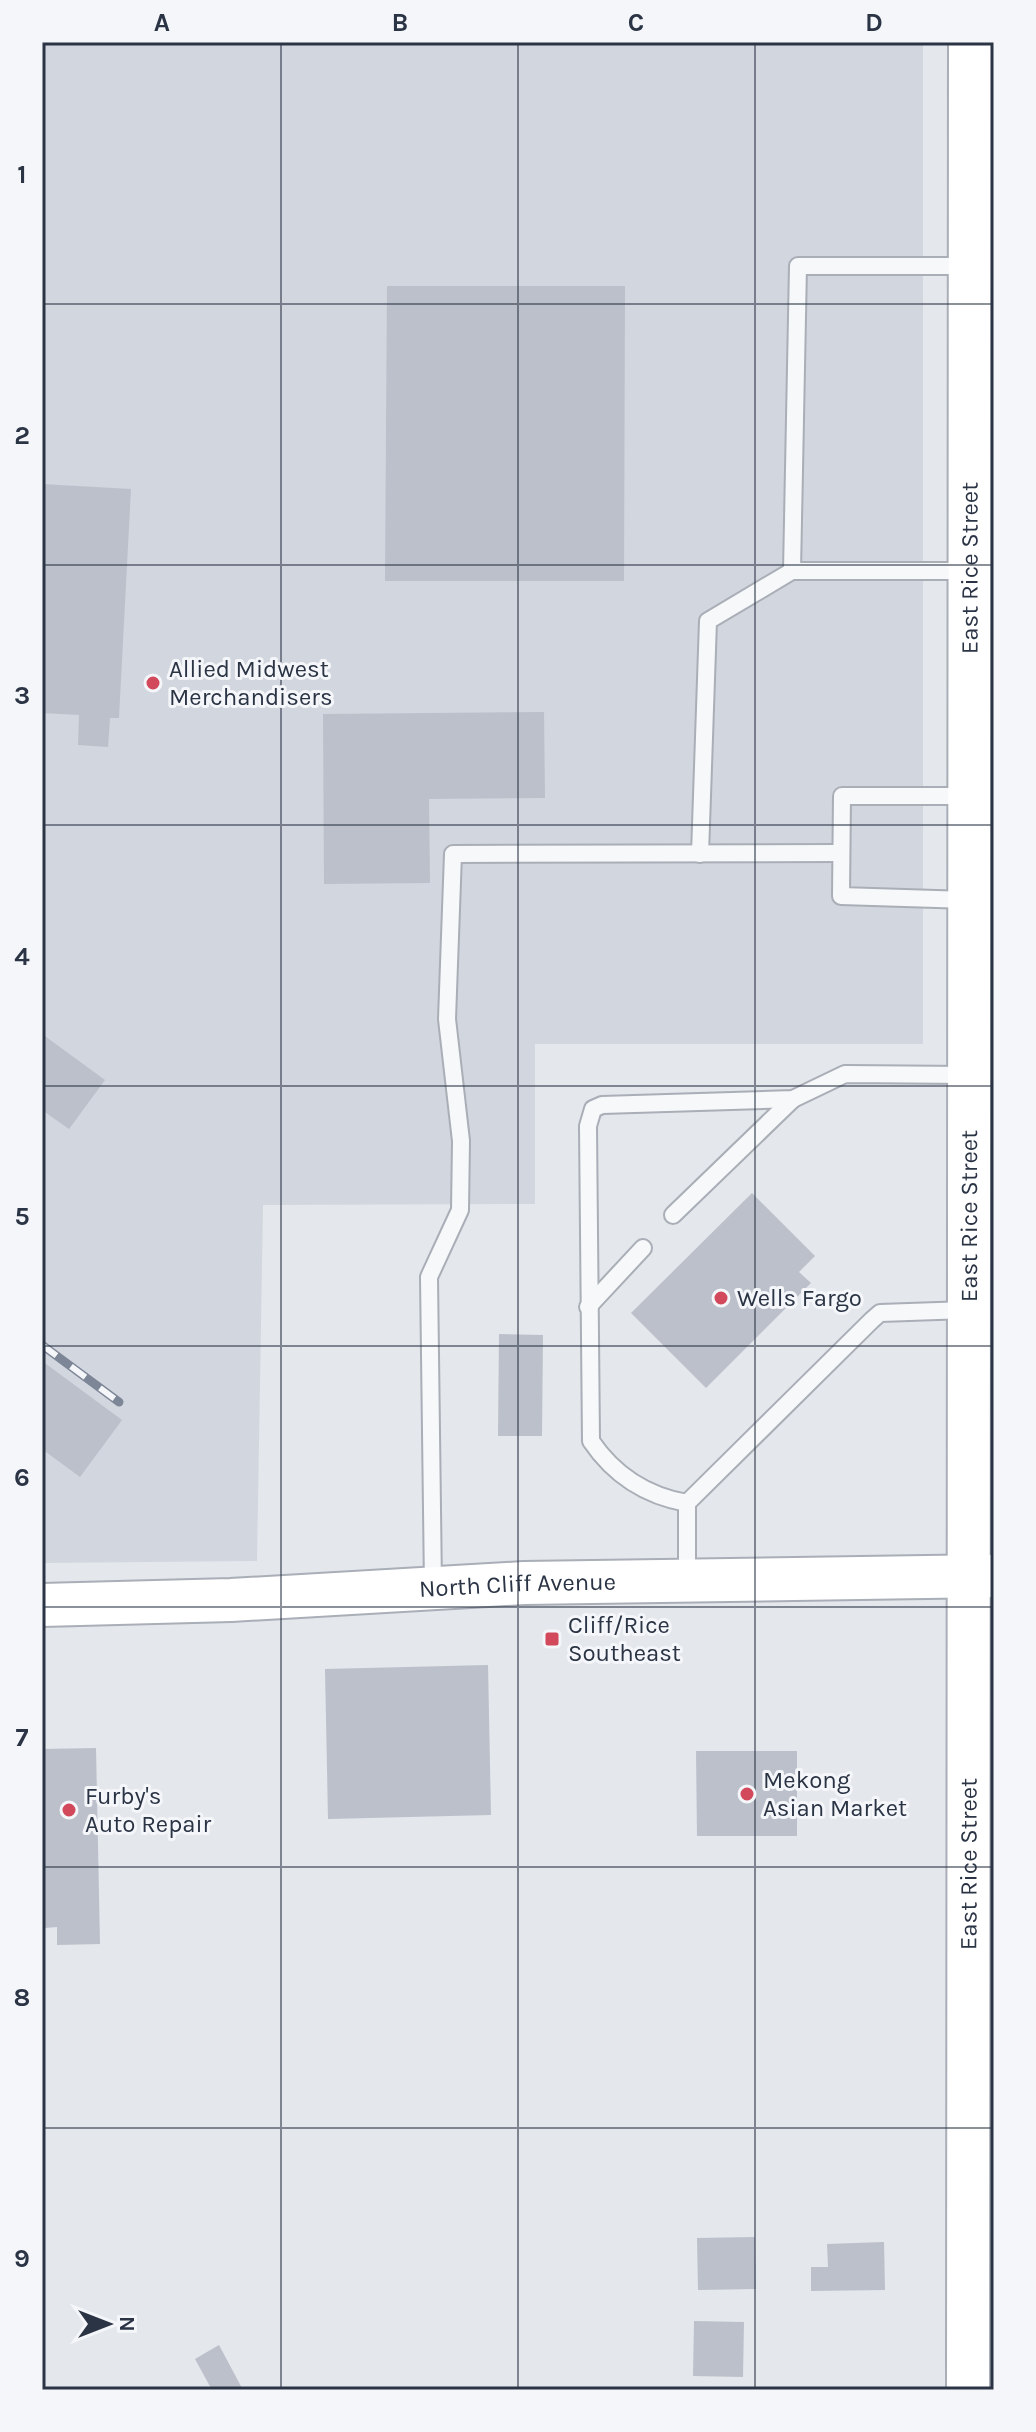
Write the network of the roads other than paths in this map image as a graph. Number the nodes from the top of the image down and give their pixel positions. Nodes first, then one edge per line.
1 (970, 42) edge
2 (970, 266) junction
3 (792, 571) junction
4 (969, 571) junction
5 (968, 796) junction
6 (841, 853) junction
7 (700, 854) junction
8 (968, 900) junction
9 (968, 1075) junction
10 (793, 1099) junction
11 (673, 1215) dead end
12 (643, 1248) dead end
13 (967, 1251) junction
14 (588, 1307) junction
15 (967, 1310) junction
16 (994, 1371) edge
17 (687, 1503) junction
18 (980, 1576) edge
19 (687, 1579) junction
20 (433, 1588) junction
21 (42, 1605) edge
22 (968, 2390) edge

1 - 2 main road, East Rice Street
2 - 3 lane
2 - 4 main road, East Rice Street
3 - 4 lane
3 - 7 lane
4 - 5 main road, East Rice Street
5 - 6 lane
5 - 8 main road, East Rice Street
6 - 7 lane
6 - 8 lane
7 - 20 lane
8 - 9 main road, East Rice Street
9 - 10 lane
9 - 13 main road, East Rice Street
10 - 11 lane
10 - 14 lane
12 - 14 lane
13 - 15 main road, East Rice Street
13 - 16 main road
14 - 17 lane
15 - 17 lane
15 - 18 main road, East Rice Street
17 - 19 lane
18 - 19 main road, North Cliff Avenue
18 - 22 main road, East Rice Street
19 - 20 main road, North Cliff Avenue
20 - 21 main road, North Cliff Avenue

